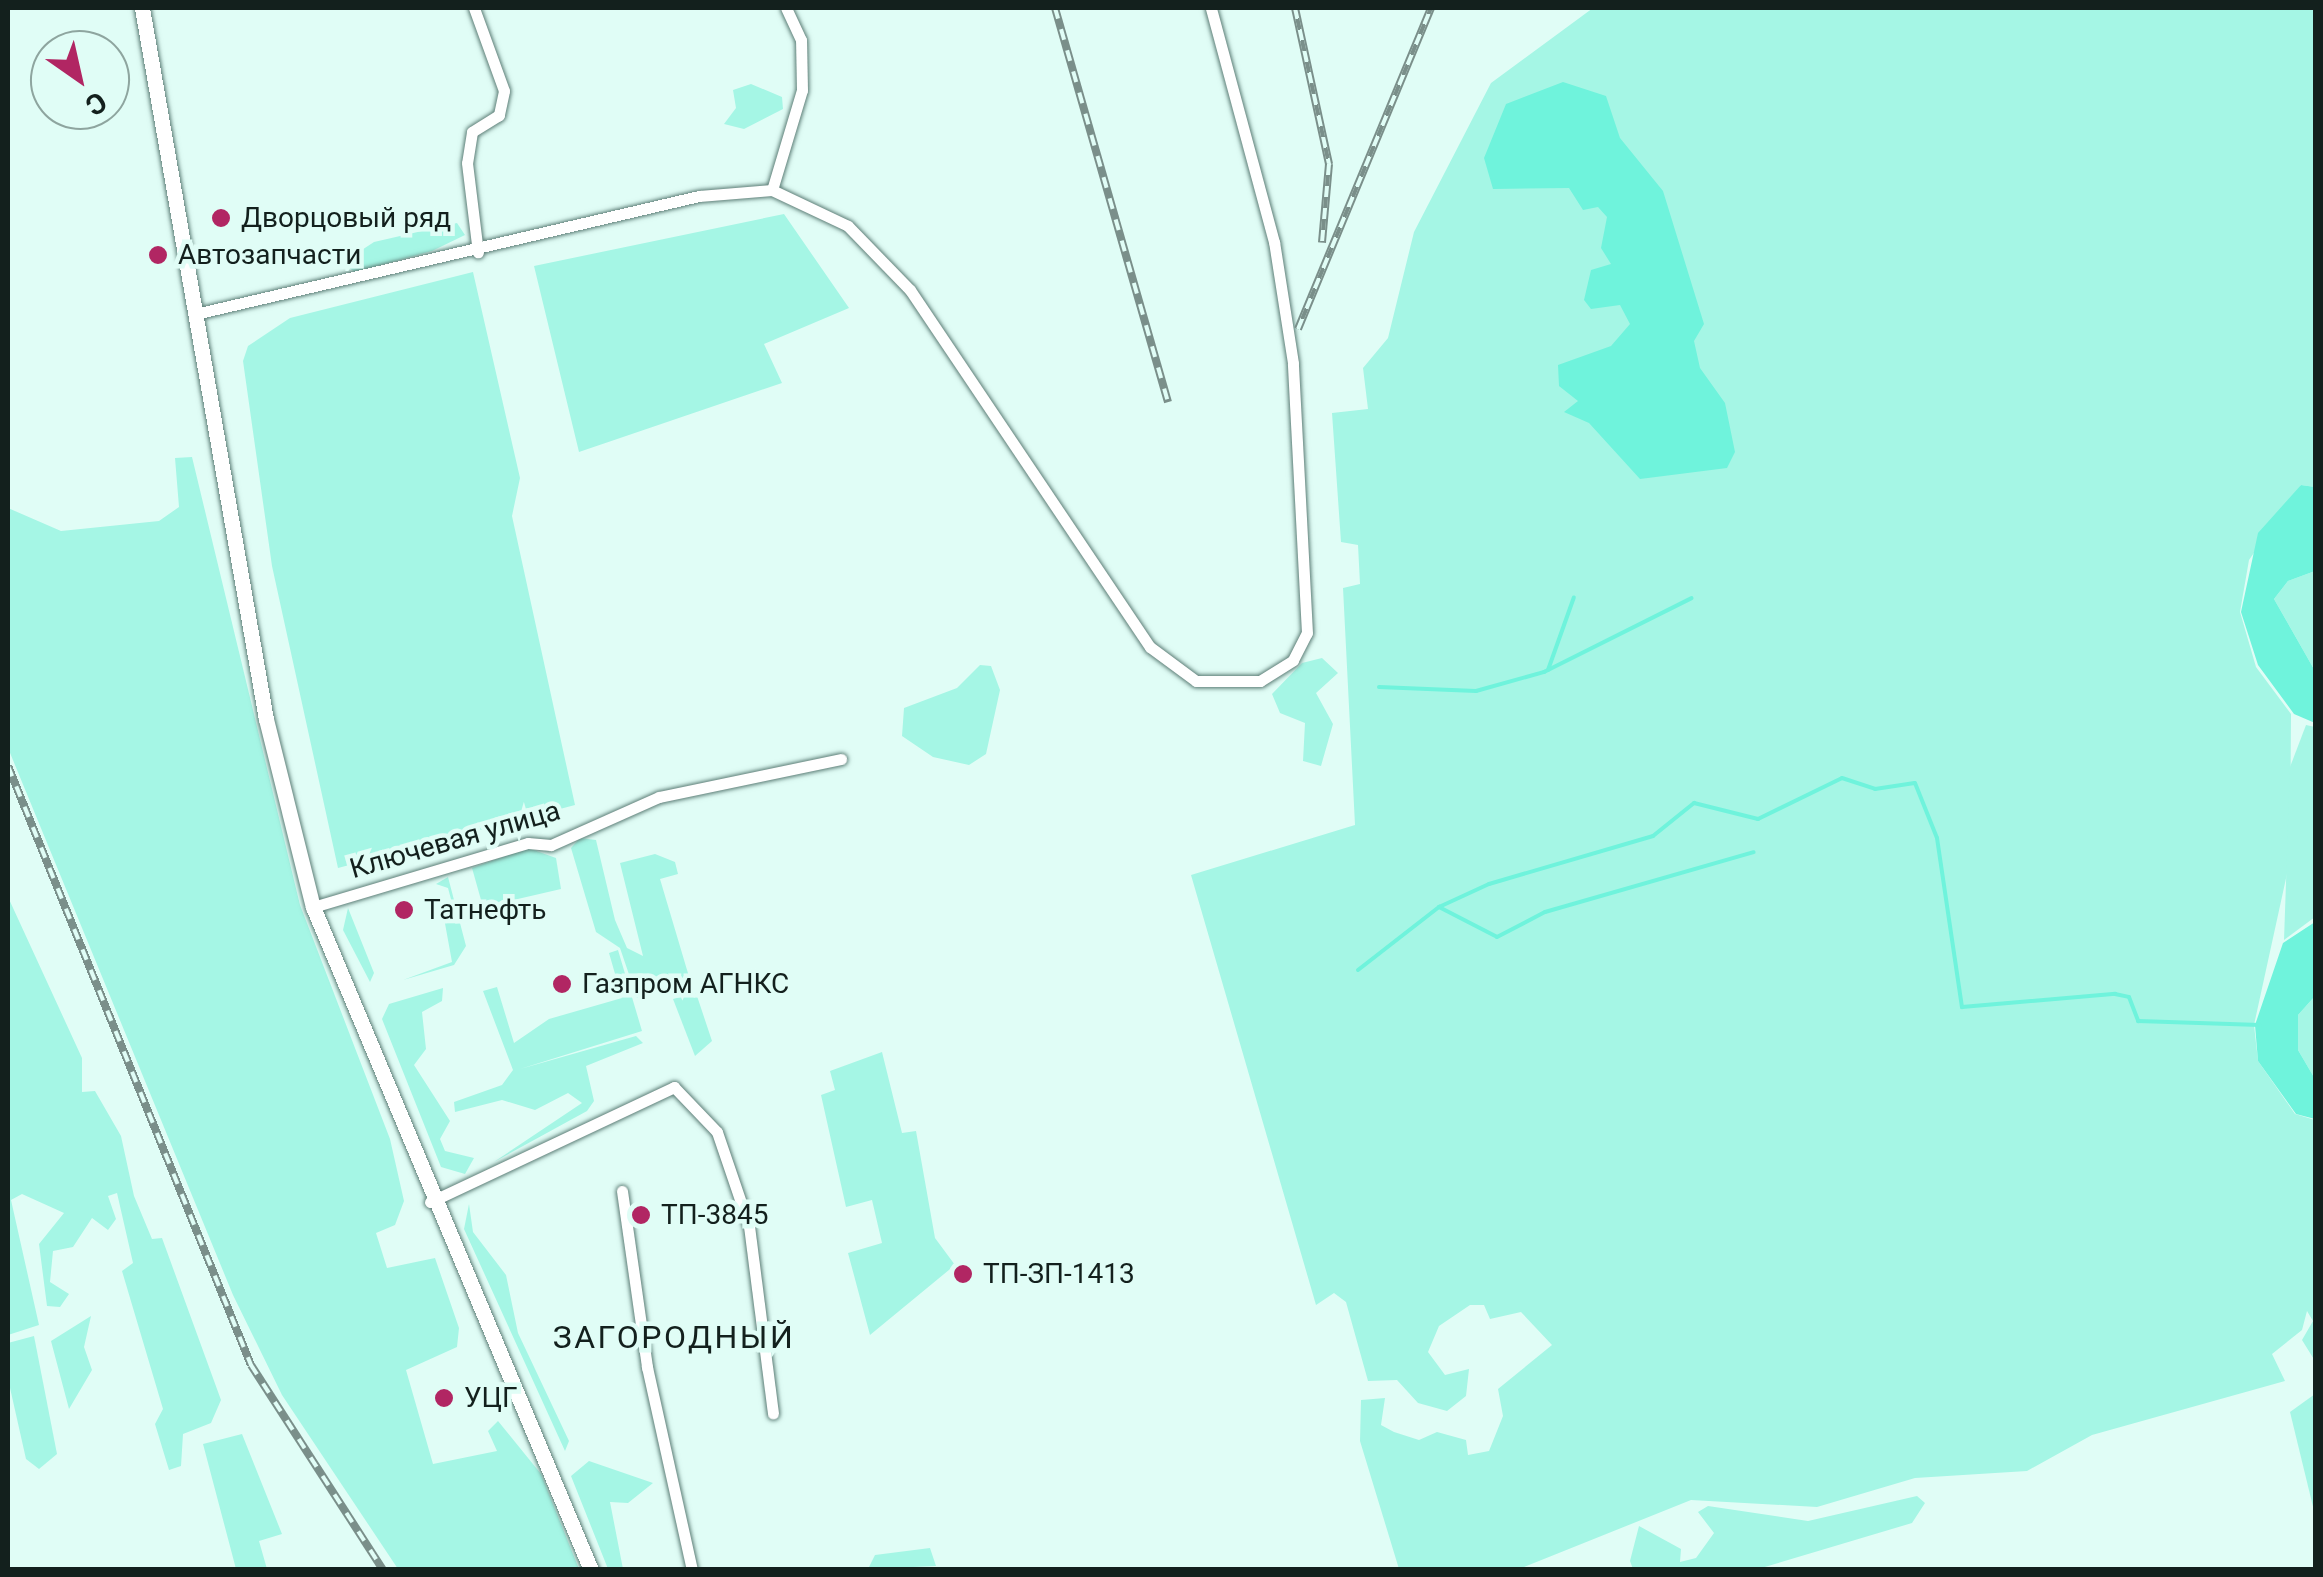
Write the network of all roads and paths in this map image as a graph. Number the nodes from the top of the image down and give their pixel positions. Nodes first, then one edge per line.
1 (142, 8) edge
2 (474, 8) edge
3 (786, 8) edge
4 (1211, 8) edge
5 (772, 190) junction
6 (478, 252) junction
7 (195, 314) junction
8 (841, 759) dead end
9 (313, 907) junction
10 (622, 1190) dead end
11 (430, 1202) junction
12 (773, 1413) dead end
13 (590, 1570) edge
14 (692, 1570) edge

1 - 7 main road
2 - 6 street
3 - 5 street
4 - 5 street
5 - 6 street
6 - 7 street
7 - 9 main road
8 - 9 street, Ключевая улица
9 - 11 main road
10 - 14 street
11 - 12 street
11 - 13 main road

